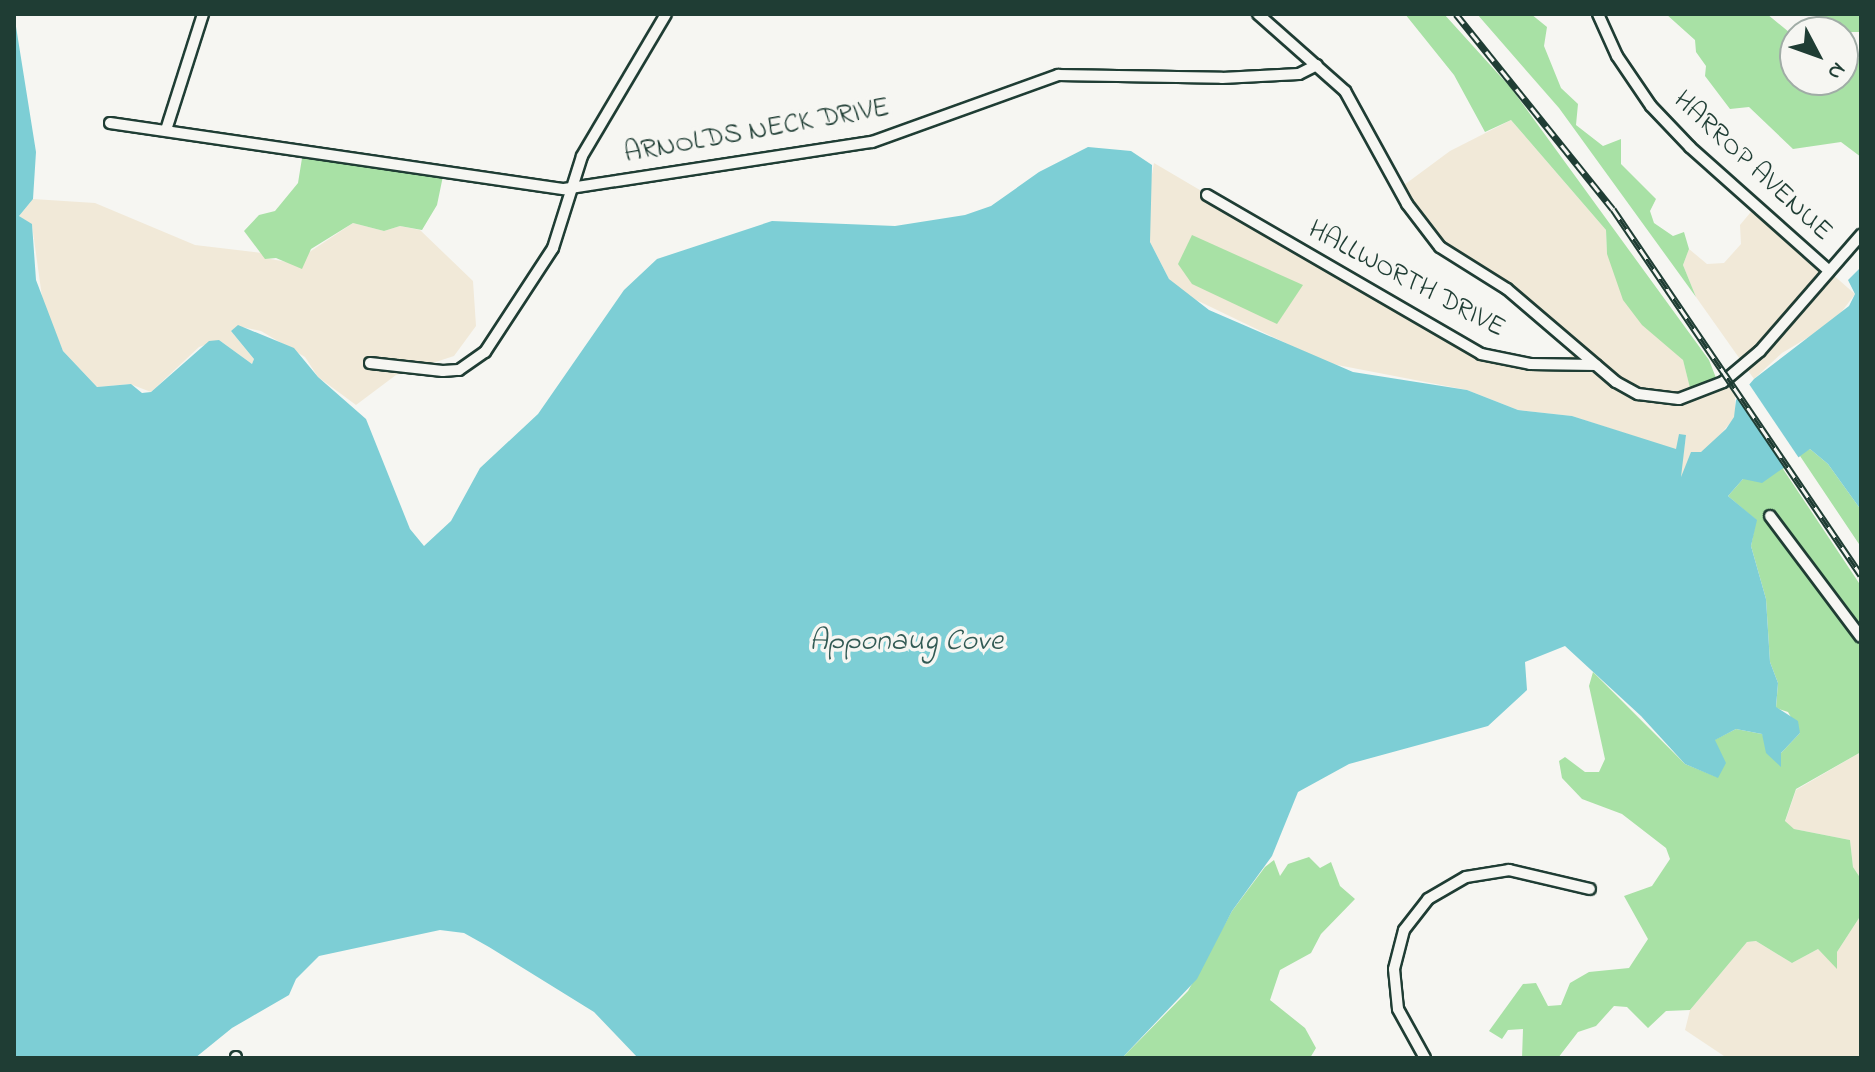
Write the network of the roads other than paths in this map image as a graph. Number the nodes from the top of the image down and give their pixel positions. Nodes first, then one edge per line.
1 (203, 14) edge
2 (666, 14) edge
3 (1258, 14) edge
4 (1598, 14) edge
5 (1317, 65) junction
6 (110, 123) dead end
7 (166, 130) junction
8 (572, 188) junction
9 (1207, 195) dead end
10 (1861, 235) edge
11 (1829, 271) junction
12 (370, 363) dead end
13 (1596, 365) junction
14 (1770, 516) dead end
15 (1861, 637) edge
16 (1590, 889) dead end
17 (1425, 1058) edge

1 - 7 street
2 - 8 street
3 - 5 street
4 - 11 street, HARROP AVENUE
5 - 8 street, ARNOLDS NECK DRIVE
5 - 13 street
6 - 7 street, ARNOLDS NECK DRIVE
7 - 8 street, ARNOLDS NECK DRIVE
8 - 12 street
9 - 13 street, HALLWORTH DRIVE
10 - 11 street
11 - 13 street
14 - 15 street
16 - 17 street

